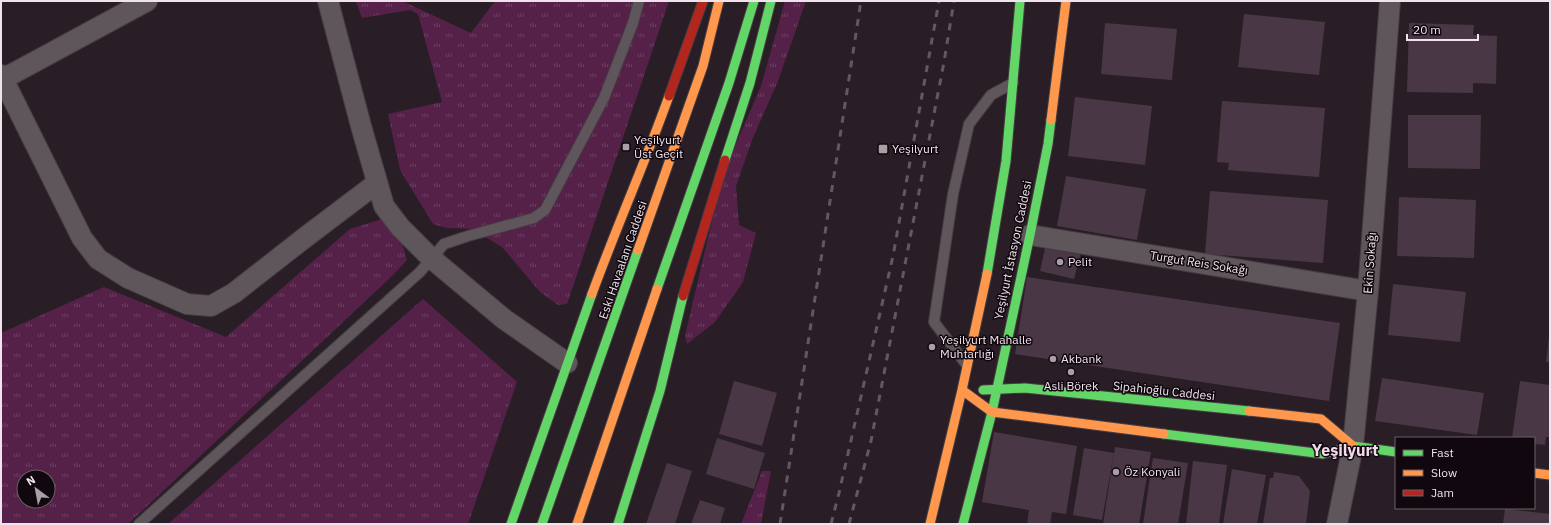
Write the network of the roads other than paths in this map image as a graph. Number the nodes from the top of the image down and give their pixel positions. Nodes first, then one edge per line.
1 (147, 1) edge
2 (328, 1) edge
3 (639, 1) edge
4 (703, 1) edge
5 (719, 1) edge
6 (754, 1) edge
7 (771, 1) edge
8 (1020, 1) edge
9 (1066, 1) edge
10 (1390, 1) edge
11 (2, 78) edge
12 (1013, 83) junction
13 (377, 183) junction
14 (1030, 235) junction
15 (431, 258) junction
16 (1368, 290) junction
17 (567, 363) junction
18 (966, 364) junction
19 (996, 389) junction
20 (962, 390) junction
21 (992, 412) junction
22 (1353, 446) junction
23 (1395, 452) edge
24 (1535, 473) edge
25 (1550, 475) edge
26 (139, 524) edge
27 (511, 524) edge
28 (542, 524) edge
29 (577, 524) edge
30 (618, 524) edge
31 (930, 524) edge
32 (962, 524) edge
33 (1337, 524) edge

1 - 11 street
2 - 13 street
3 - 15 lane
4 - 17 main road
5 - 28 main road, Eski Havaalanı Caddesi
6 - 29 main road
7 - 30 main road
8 - 12 main road, Yeşilyurt İstasyon Caddesi
9 - 14 main road, Yeşilyurt İstasyon Caddesi
10 - 16 street, Ekin Sokağı
11 - 13 street
12 - 18 main road, Yeşilyurt İstasyon Caddesi
12 - 18 lane
13 - 15 street
14 - 16 street, Turgut Reis Sokağı
14 - 19 main road, Yeşilyurt İstasyon Caddesi
15 - 17 street
15 - 26 lane
16 - 22 street, Ekin Sokağı
17 - 27 main road
18 - 20 main road, Yeşilyurt İstasyon Caddesi
19 - 20 main road, Sipahioğlu Caddesi
19 - 21 main road, Yeşilyurt İstasyon Caddesi
19 - 22 main road, Sipahioğlu Caddesi
20 - 21 main road
20 - 31 main road, Yeşilyurt İstasyon Caddesi
21 - 22 main road
21 - 32 main road, Yeşilyurt İstasyon Caddesi
22 - 23 main road
22 - 33 street, Ekin Sokağı
24 - 25 main road

